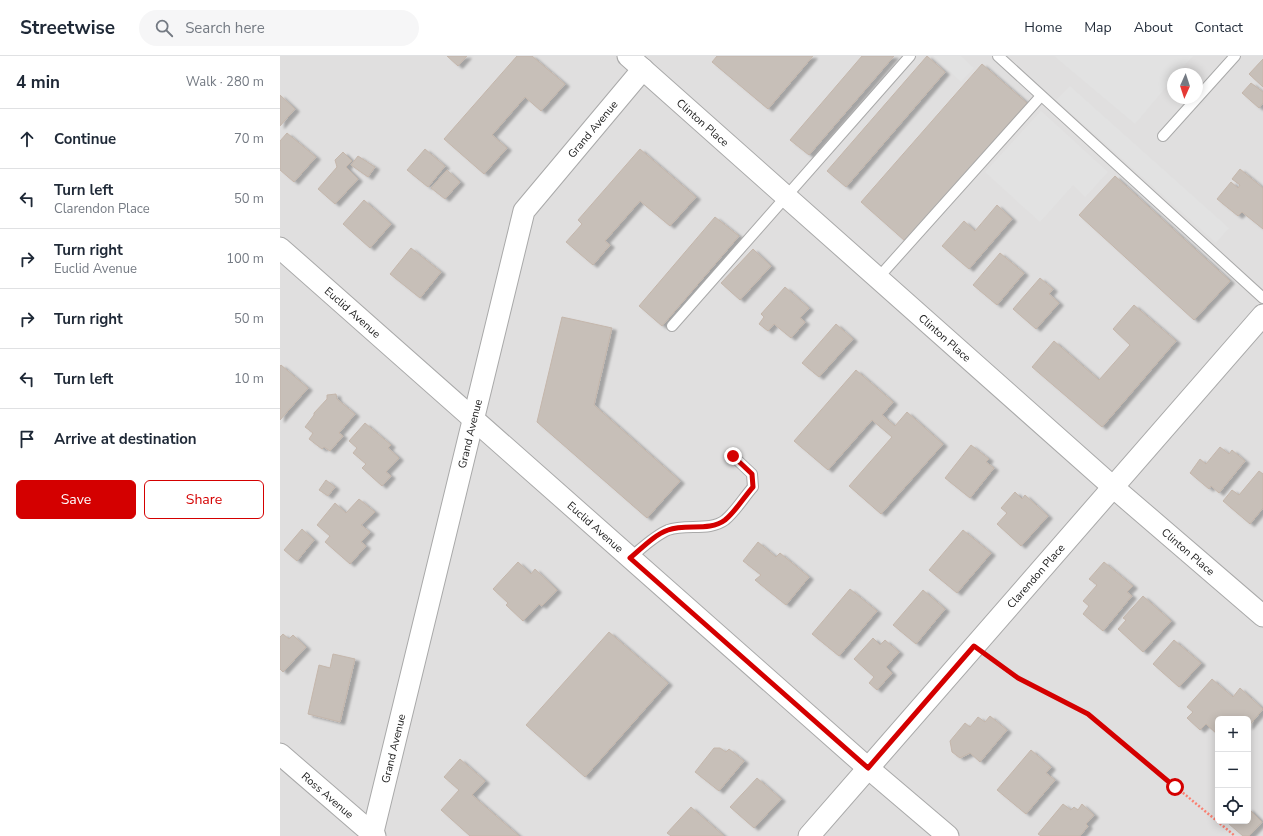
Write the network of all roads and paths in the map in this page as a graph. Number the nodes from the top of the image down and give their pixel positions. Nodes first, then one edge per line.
1 (910, 56) edge
2 (998, 56) edge
3 (1235, 56) edge
4 (636, 63) edge
5 (1041, 96) junction
6 (1164, 136) dead end
7 (787, 197) junction
8 (280, 248) edge
9 (878, 278) junction
10 (1263, 298) edge
11 (1263, 315) edge
12 (672, 326) dead end
13 (473, 418) junction
14 (733, 456) dead end
15 (1113, 487) junction
16 (630, 558) junction
17 (1263, 616) edge
18 (974, 646) junction
19 (280, 754) edge
20 (868, 768) junction
21 (373, 835) edge
22 (809, 836) edge
23 (948, 836) edge
24 (1235, 836) edge

1 - 7 lane
2 - 5 lane
3 - 6 lane
4 - 7 street, Clinton Place
4 - 13 street, Grand Avenue
5 - 9 lane
5 - 10 lane
7 - 9 street, Clinton Place
7 - 12 lane
8 - 13 street, Euclid Avenue
9 - 15 street, Clinton Place
11 - 15 street, Clarendon Place
13 - 16 street, Euclid Avenue
13 - 21 street, Grand Avenue
14 - 16 lane
15 - 17 street, Clinton Place
15 - 18 street, Clarendon Place
16 - 20 street, Euclid Avenue
18 - 20 street, Clarendon Place
18 - 24 path
19 - 21 street, Ross Avenue
20 - 22 street, Clarendon Place
20 - 23 street, Euclid Avenue

